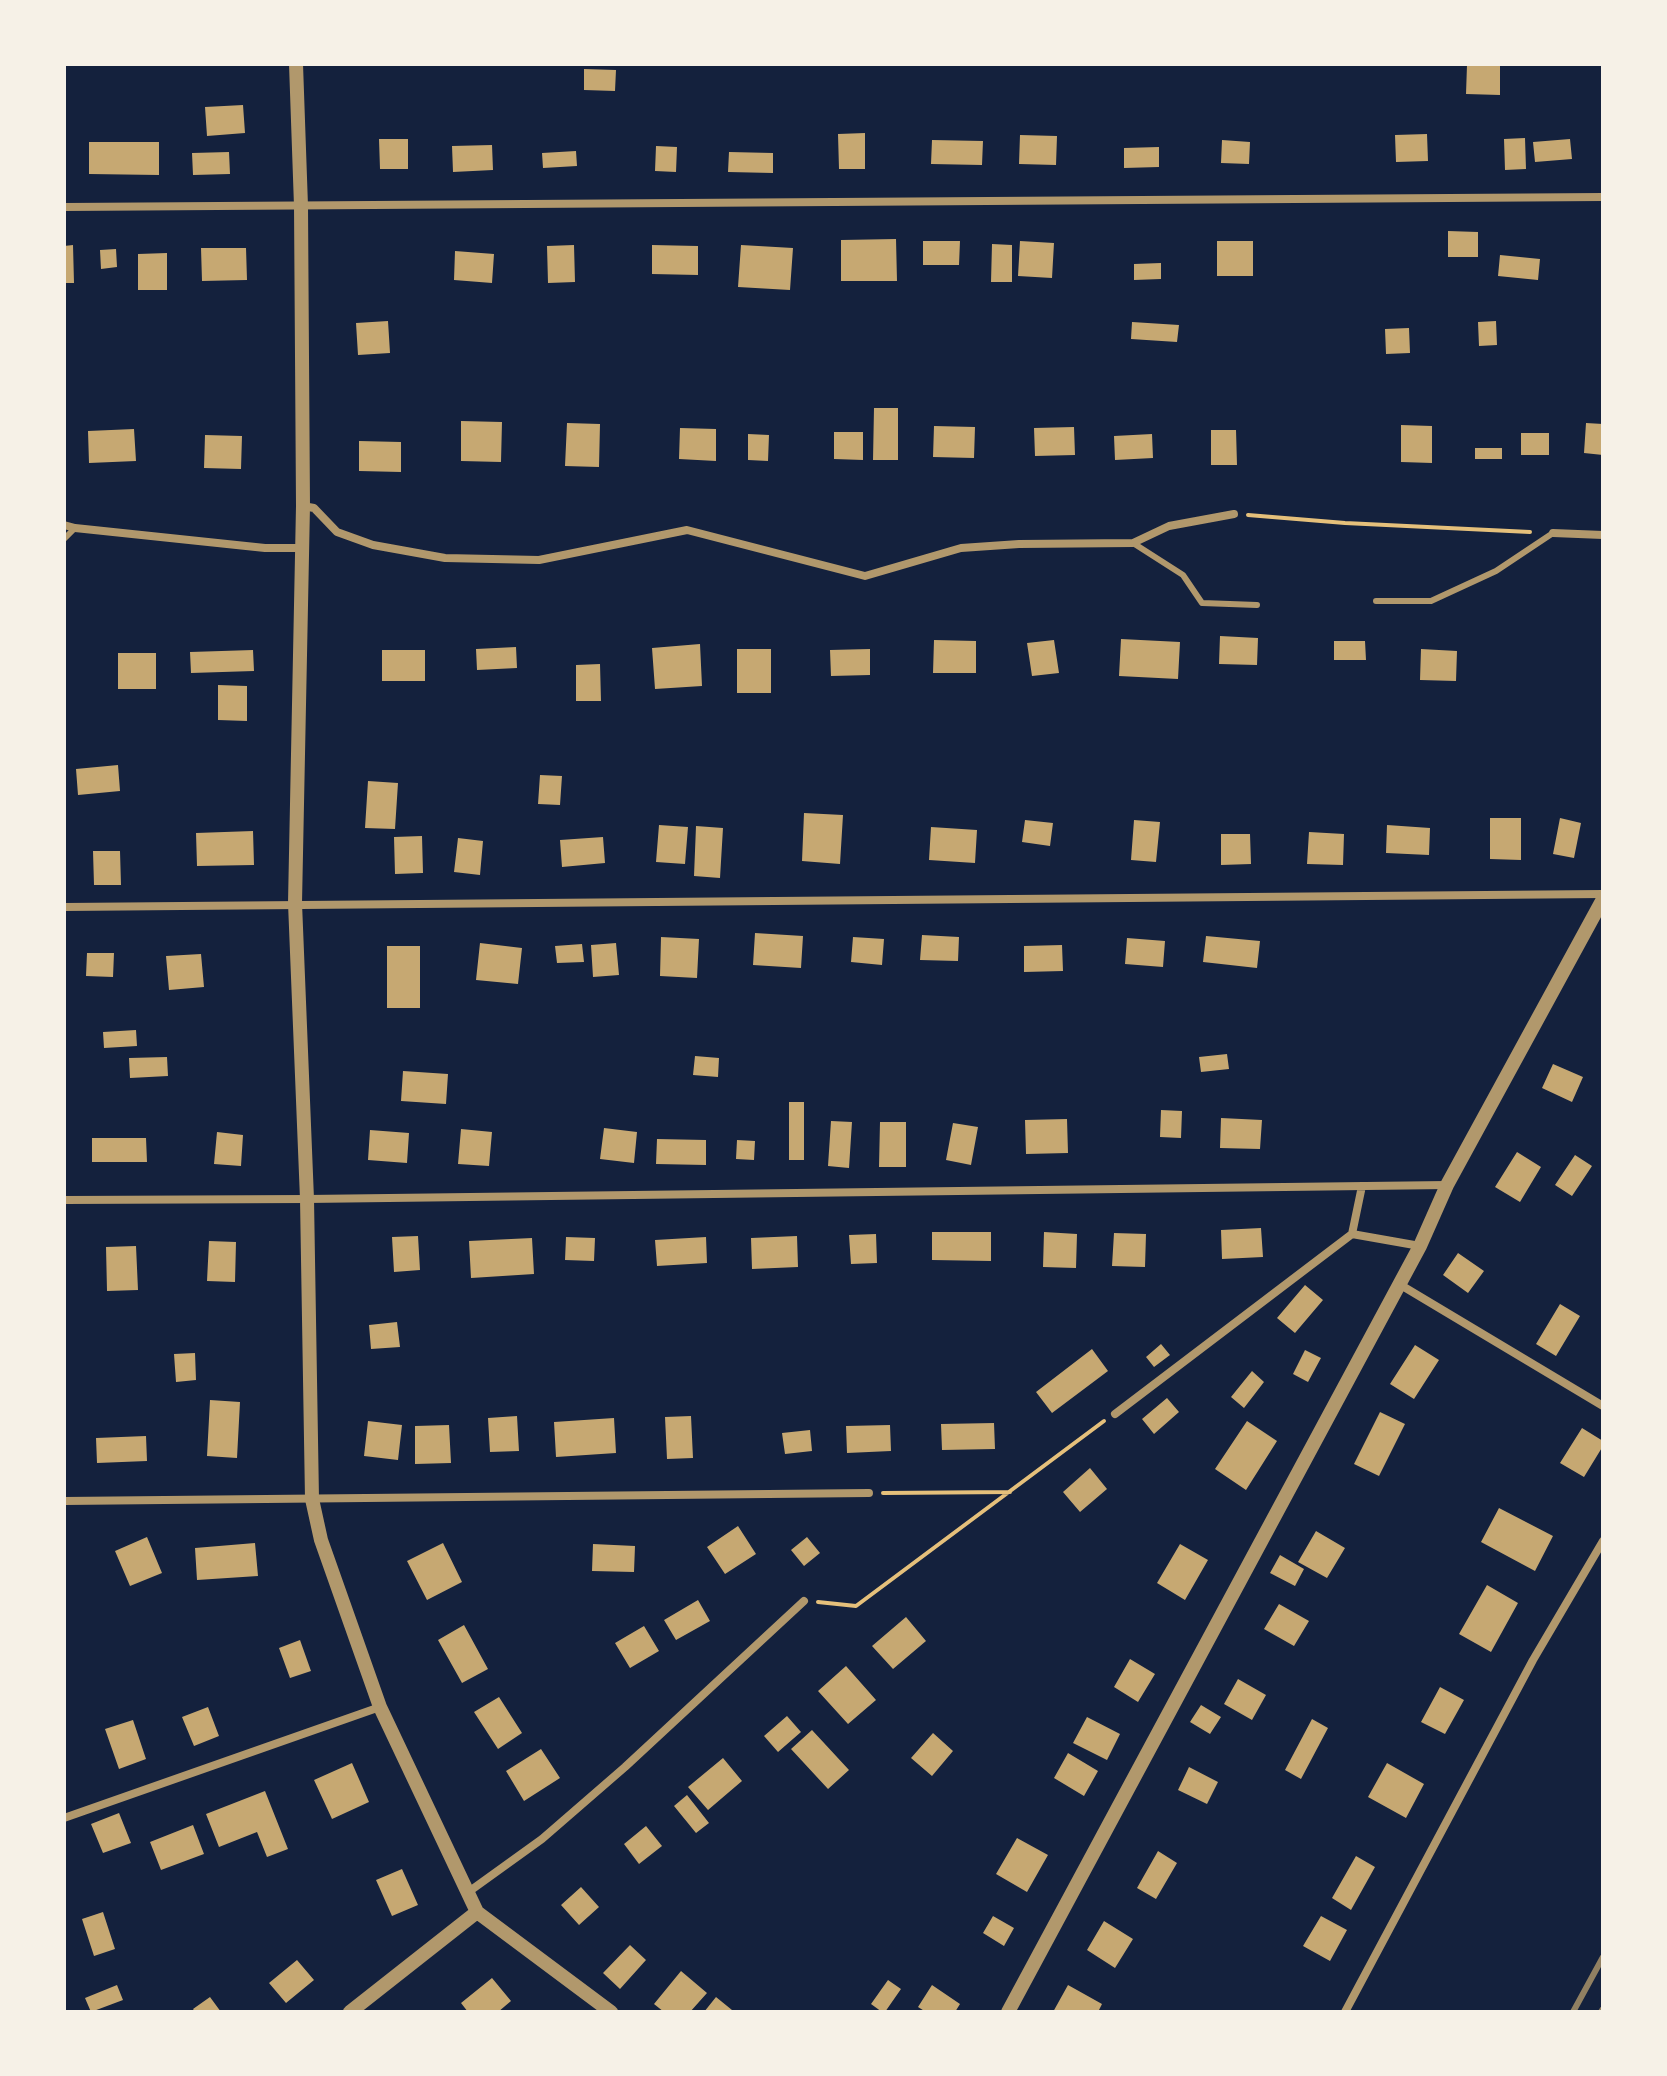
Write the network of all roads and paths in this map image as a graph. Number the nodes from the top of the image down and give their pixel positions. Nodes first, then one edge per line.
1 (296, 64) edge
2 (1603, 197) edge
3 (301, 206) junction
4 (64, 207) edge
5 (303, 506) junction
6 (1234, 514) joint
7 (64, 525) edge
8 (75, 528) junction
9 (1553, 533) junction
10 (1603, 535) edge
11 (64, 539) edge
12 (1133, 543) junction
13 (301, 548) junction
14 (1376, 601) dead end
15 (1257, 605) dead end
16 (1603, 896) edge
17 (295, 903) junction
18 (64, 907) edge
19 (1447, 1185) junction
20 (1362, 1186) junction
21 (307, 1199) junction
22 (64, 1200) edge
23 (1352, 1234) junction
24 (1420, 1246) junction
25 (1399, 1284) junction
26 (1603, 1406) edge
27 (1115, 1414) joint
28 (1012, 1492) junction
29 (869, 1493) joint
30 (312, 1499) junction
31 (64, 1501) edge
32 (1603, 1541) edge
33 (804, 1601) joint
34 (380, 1707) junction
35 (64, 1818) edge
36 (467, 1893) junction
37 (477, 1912) junction
38 (350, 2012) edge
39 (611, 2012) edge
40 (1008, 2012) edge
41 (1345, 2012) edge

1 - 3 street
2 - 3 street
3 - 4 street
3 - 5 street
5 - 12 street
5 - 13 street
6 - 9 path
6 - 12 street
7 - 8 street
8 - 11 lane
8 - 13 street
9 - 10 street
9 - 14 lane
12 - 15 lane
13 - 17 street
16 - 17 street
16 - 19 street
17 - 18 street
17 - 21 street
19 - 20 street
19 - 24 street
20 - 21 street
20 - 23 street
21 - 22 street
21 - 30 street
23 - 24 street
23 - 27 street
24 - 25 street
25 - 26 street
25 - 40 street
27 - 28 path
28 - 29 path
28 - 33 path
29 - 30 street
30 - 31 street
30 - 34 street
32 - 41 street
33 - 36 street
34 - 35 street
34 - 36 street
36 - 37 street
37 - 38 street
37 - 39 street

